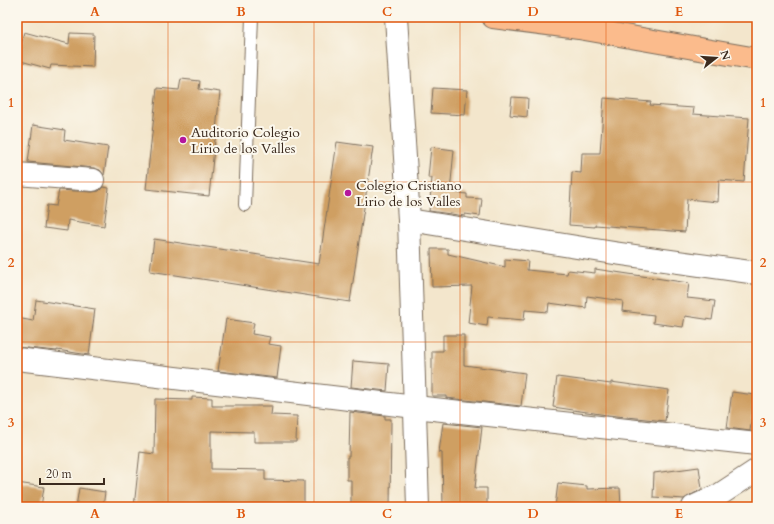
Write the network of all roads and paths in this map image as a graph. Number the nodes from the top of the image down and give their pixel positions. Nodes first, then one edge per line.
1 (252, 17) edge
2 (396, 17) edge
3 (493, 17) edge
4 (757, 59) edge
5 (17, 174) edge
6 (93, 180) dead end
7 (245, 205) dead end
8 (409, 220) junction
9 (757, 273) edge
10 (17, 359) edge
11 (415, 407) junction
12 (757, 444) edge
13 (757, 470) edge
14 (418, 507) edge
15 (693, 507) edge

1 - 7 lane
2 - 8 street
3 - 4 main road
5 - 6 street
8 - 9 street
8 - 11 street
10 - 11 street
11 - 12 street
11 - 14 street
13 - 15 street

